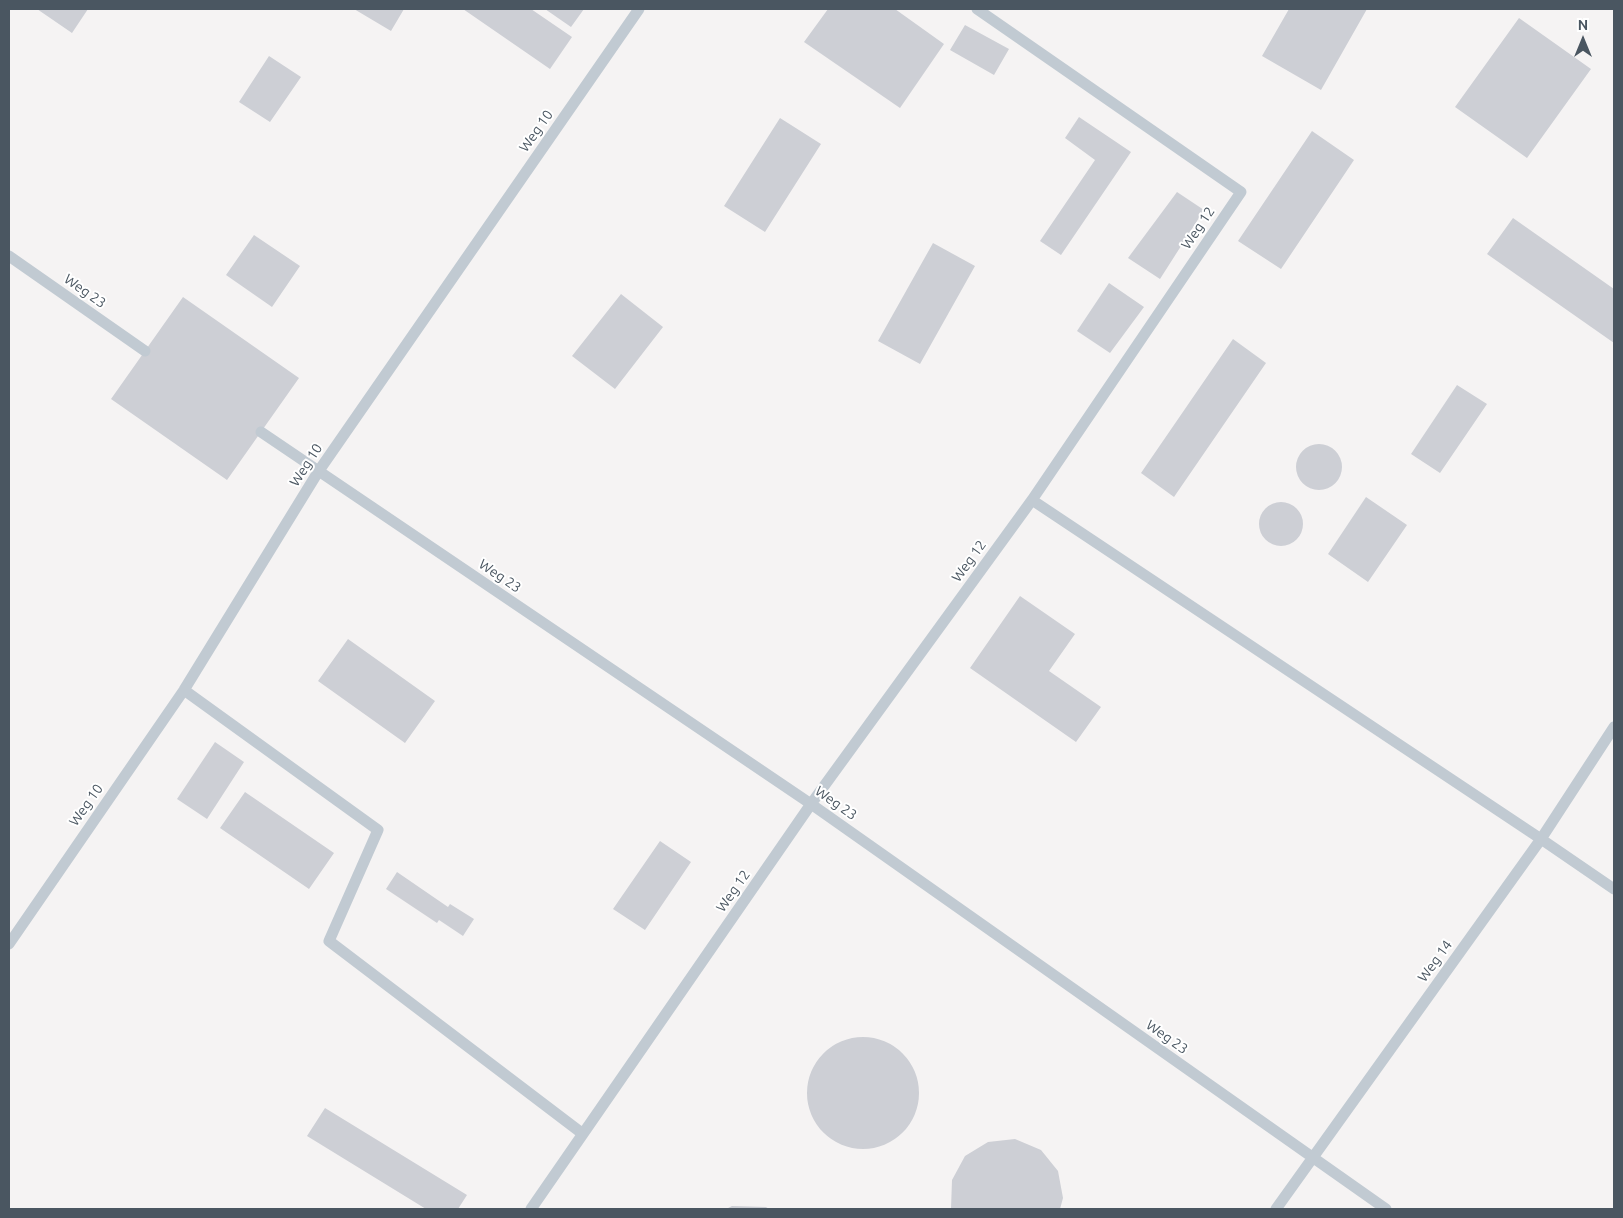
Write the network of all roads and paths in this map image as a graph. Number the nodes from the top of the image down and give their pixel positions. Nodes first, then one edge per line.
1 (639, 9) edge
2 (977, 9) edge
3 (9, 256) edge
4 (145, 351) dead end
5 (261, 432) dead end
6 (318, 472) junction
7 (1032, 500) junction
8 (184, 690) junction
9 (1614, 727) edge
10 (811, 804) junction
11 (1541, 839) junction
12 (1614, 889) edge
13 (9, 944) edge
14 (583, 1134) junction
15 (1312, 1158) junction
16 (531, 1209) edge
17 (1276, 1209) edge
18 (1386, 1209) edge

1 - 6 lane, Weg 10
2 - 7 lane, Weg 12
3 - 4 lane, Weg 23
5 - 6 lane, Weg 23
6 - 8 lane, Weg 10
6 - 10 lane, Weg 23
7 - 10 lane, Weg 12
7 - 11 lane
8 - 13 lane, Weg 10
8 - 14 lane
9 - 11 lane, Weg 14
10 - 14 lane, Weg 12
10 - 15 lane, Weg 23
11 - 12 lane
11 - 15 lane, Weg 14
14 - 16 lane, Weg 12
15 - 17 lane, Weg 14
15 - 18 lane, Weg 23

